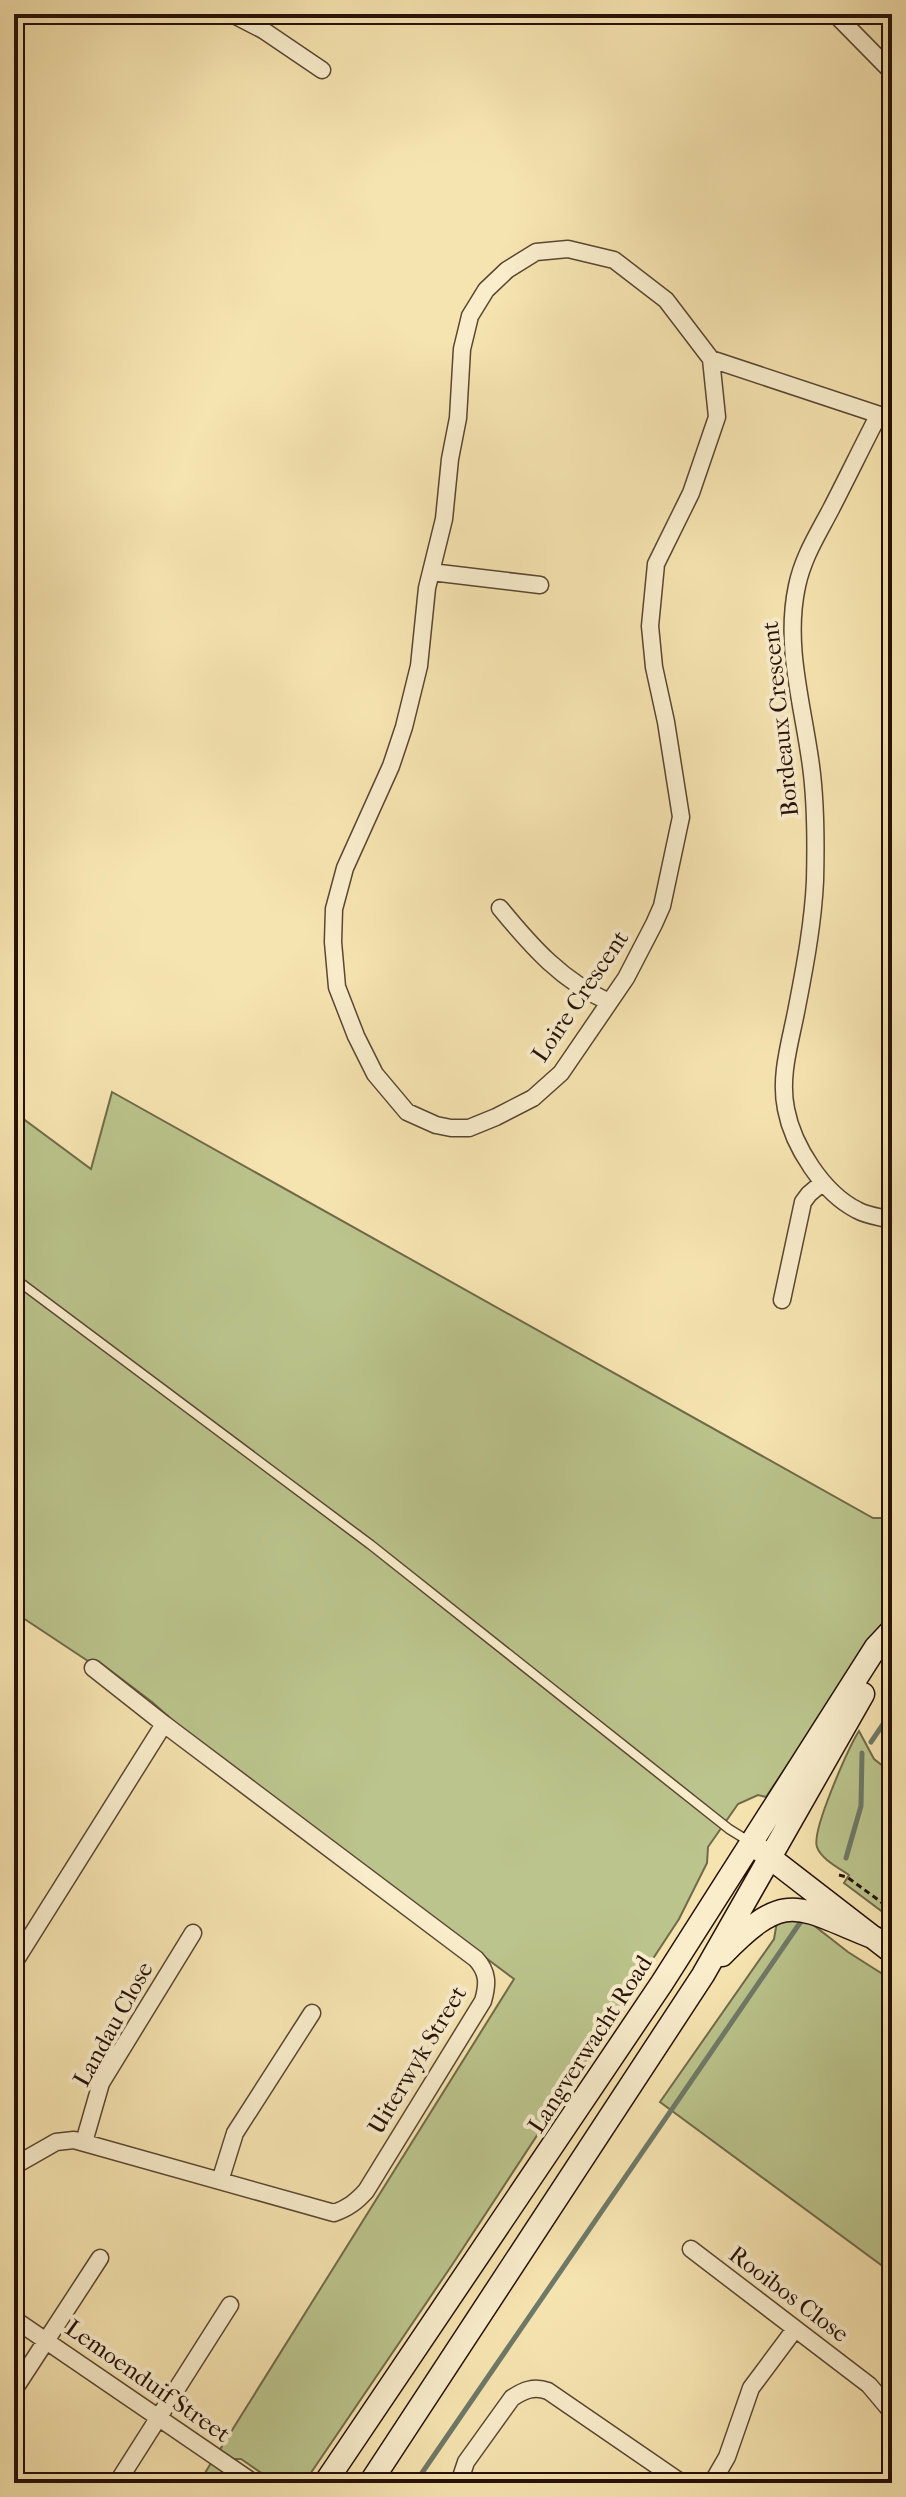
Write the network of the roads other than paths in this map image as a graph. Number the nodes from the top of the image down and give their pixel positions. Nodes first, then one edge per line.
1 (232, 14) edge
2 (835, 14) edge
3 (322, 70) dead end
4 (892, 72) edge
5 (711, 359) junction
6 (885, 418) edge
7 (431, 572) junction
8 (540, 585) dead end
9 (500, 908) dead end
10 (609, 1002) junction
11 (822, 1183) junction
12 (892, 1220) edge
13 (14, 1278) edge
14 (782, 1300) dead end
15 (892, 1630) edge
16 (892, 1642) edge
17 (93, 1668) dead end
18 (164, 1724) junction
19 (750, 1842) junction
20 (770, 1857) junction
21 (193, 1933) dead end
22 (883, 1945) edge
23 (14, 1963) edge
24 (703, 1975) junction
25 (312, 2013) dead end
26 (84, 2142) junction
27 (14, 2166) edge
28 (220, 2181) junction
29 (691, 2249) dead end
30 (100, 2258) dead end
31 (230, 2305) dead end
32 (14, 2319) edge
33 (795, 2329) junction
34 (47, 2340) junction
35 (14, 2390) edge
36 (890, 2410) dead end
37 (158, 2418) junction
38 (117, 2483) edge
39 (254, 2483) edge
40 (325, 2483) edge
41 (370, 2483) edge
42 (459, 2483) edge
43 (682, 2483) edge
44 (712, 2483) edge

1 - 3 street
2 - 4 street
5 - 6 street
5 - 7 street, Loire Crescent
5 - 10 street, Loire Crescent
6 - 11 street, Bordeaux Crescent
7 - 8 street
7 - 10 street, Loire Crescent
9 - 10 street
11 - 12 street, Bordeaux Crescent
11 - 14 street
13 - 19 lane
15 - 19 street, Langverwacht Road
16 - 20 street
17 - 18 street, Uiterwyk Street
18 - 23 street
18 - 28 street, Uiterwyk Street
19 - 20 street
19 - 40 street, Langverwacht Road
20 - 22 street
20 - 24 street
21 - 26 street, Landau Close
22 - 24 street
24 - 41 street
25 - 28 street
26 - 27 street, Uiterwyk Street
26 - 28 street, Uiterwyk Street
29 - 33 street, Rooibos Close
30 - 34 street
31 - 37 street
32 - 34 street, Lemoenduif Street
33 - 36 street, Rooibos Close
33 - 44 street
34 - 35 street
34 - 37 street, Lemoenduif Street
37 - 38 street
37 - 39 street, Lemoenduif Street
42 - 43 street

